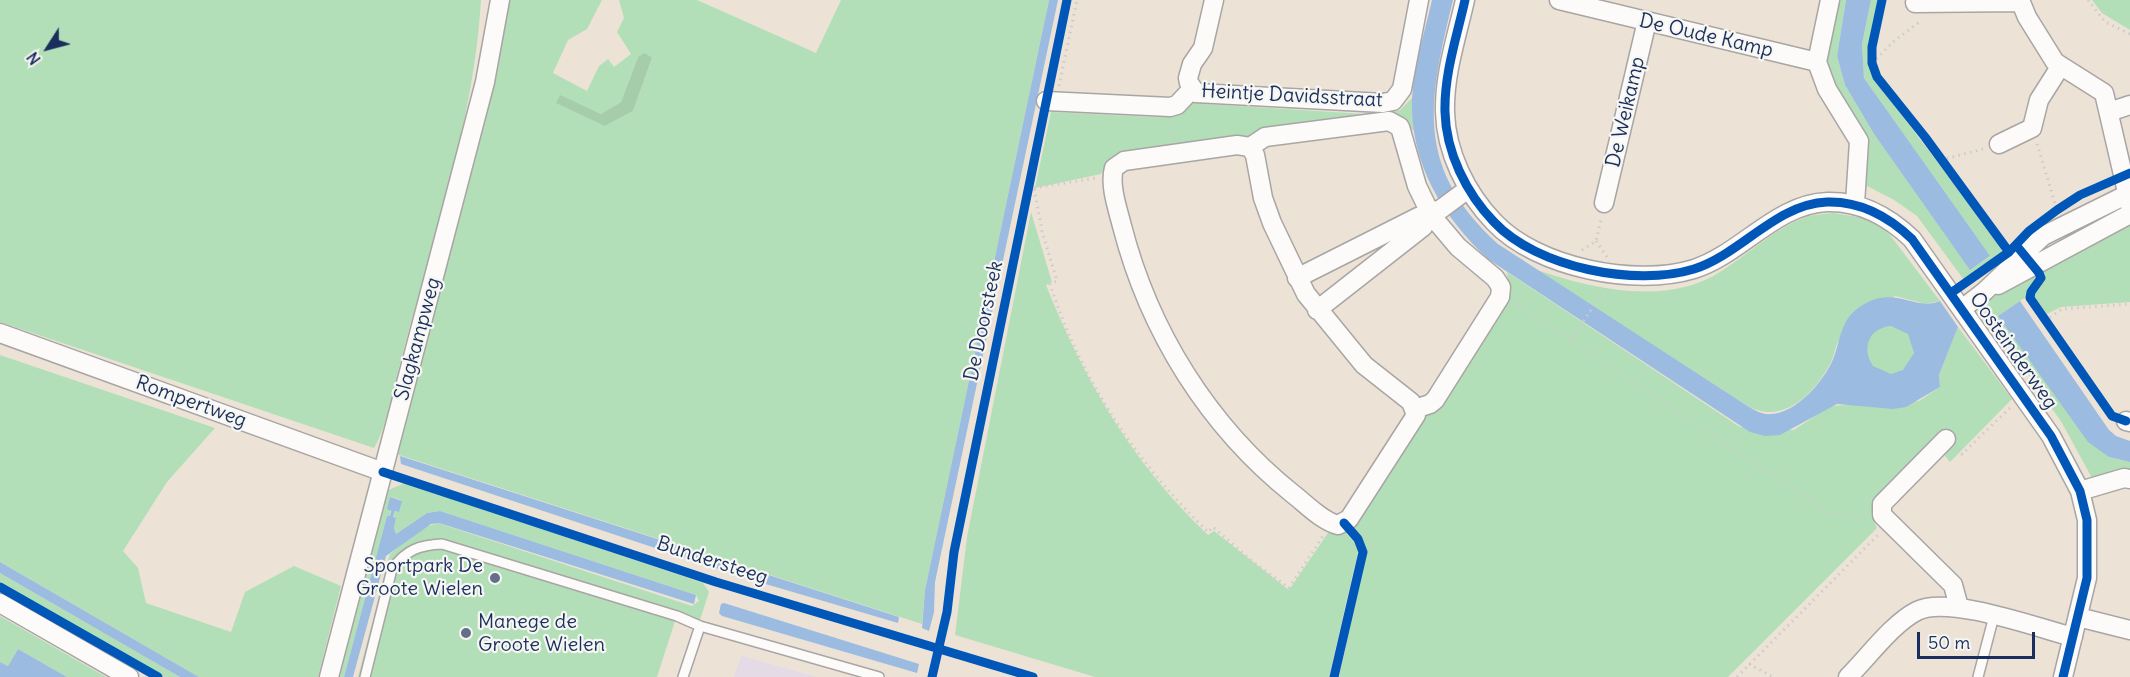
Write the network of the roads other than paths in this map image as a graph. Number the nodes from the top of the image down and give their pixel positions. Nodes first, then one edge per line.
1 (500, 0) edge
2 (1214, 0) edge
3 (1419, 0) edge
4 (1465, 0) edge
5 (1559, 0) edge
6 (1830, 0) edge
7 (2020, 1) edge
8 (1921, 4) road end
9 (1647, 21) junction
10 (1817, 62) junction
11 (2060, 67) junction
12 (1191, 89) junction
13 (1051, 102) road end
14 (2130, 105) edge
15 (2109, 112) junction
16 (1999, 144) road end
17 (1250, 147) junction
18 (1468, 189) junction
19 (2129, 197) edge
20 (1604, 203) road end
21 (1856, 204) junction
22 (1436, 212) junction
23 (2130, 214) edge
24 (1297, 278) junction
25 (1985, 291) junction
26 (1962, 309) junction
27 (1317, 310) junction
28 (0, 333) edge
29 (1415, 409) junction
30 (1946, 440) road end
31 (383, 472) junction
32 (2130, 479) edge
33 (2080, 491) junction
34 (0, 603) edge
35 (1959, 607) junction
36 (1994, 616) junction
37 (2078, 617) junction
38 (700, 626) junction
39 (2130, 630) edge
40 (2073, 637) junction
41 (129, 677) edge
42 (329, 677) edge
43 (365, 677) edge
44 (683, 677) edge
45 (879, 677) edge
46 (1848, 677) edge
47 (1978, 677) edge
48 (2063, 677) edge

1 - 31 street, Slagkampweg
2 - 12 street, Heintje Davidsstraat
3 - 12 street, Heintje Davidsstraat
4 - 18 street, Oosteinderweg
5 - 9 street, De Oude Kamp
6 - 10 street
7 - 8 street
7 - 11 street
9 - 10 street, De Oude Kamp
9 - 20 street, De Weikamp
10 - 21 street
11 - 15 street
11 - 16 street
12 - 13 street, Heintje Davidsstraat
14 - 15 street
15 - 19 street
17 - 22 street
17 - 24 street
17 - 29 street
18 - 21 street, Oosteinderweg
18 - 22 street
19 - 25 street
21 - 26 street, Oosteinderweg
22 - 24 street
22 - 27 street
22 - 29 street
23 - 25 street
24 - 27 street
25 - 26 street
26 - 33 street, Oosteinderweg
27 - 29 street
28 - 31 street, Rompertweg
30 - 35 street
31 - 42 street, Slagkampweg
32 - 33 street
33 - 37 street, Oosteinderweg
34 - 41 street
35 - 36 street
35 - 46 street
36 - 40 street
36 - 47 lane
37 - 39 street
37 - 40 street, Oosteinderweg
38 - 43 lane
38 - 44 lane
38 - 45 lane
40 - 48 street, Oosteinderweg

